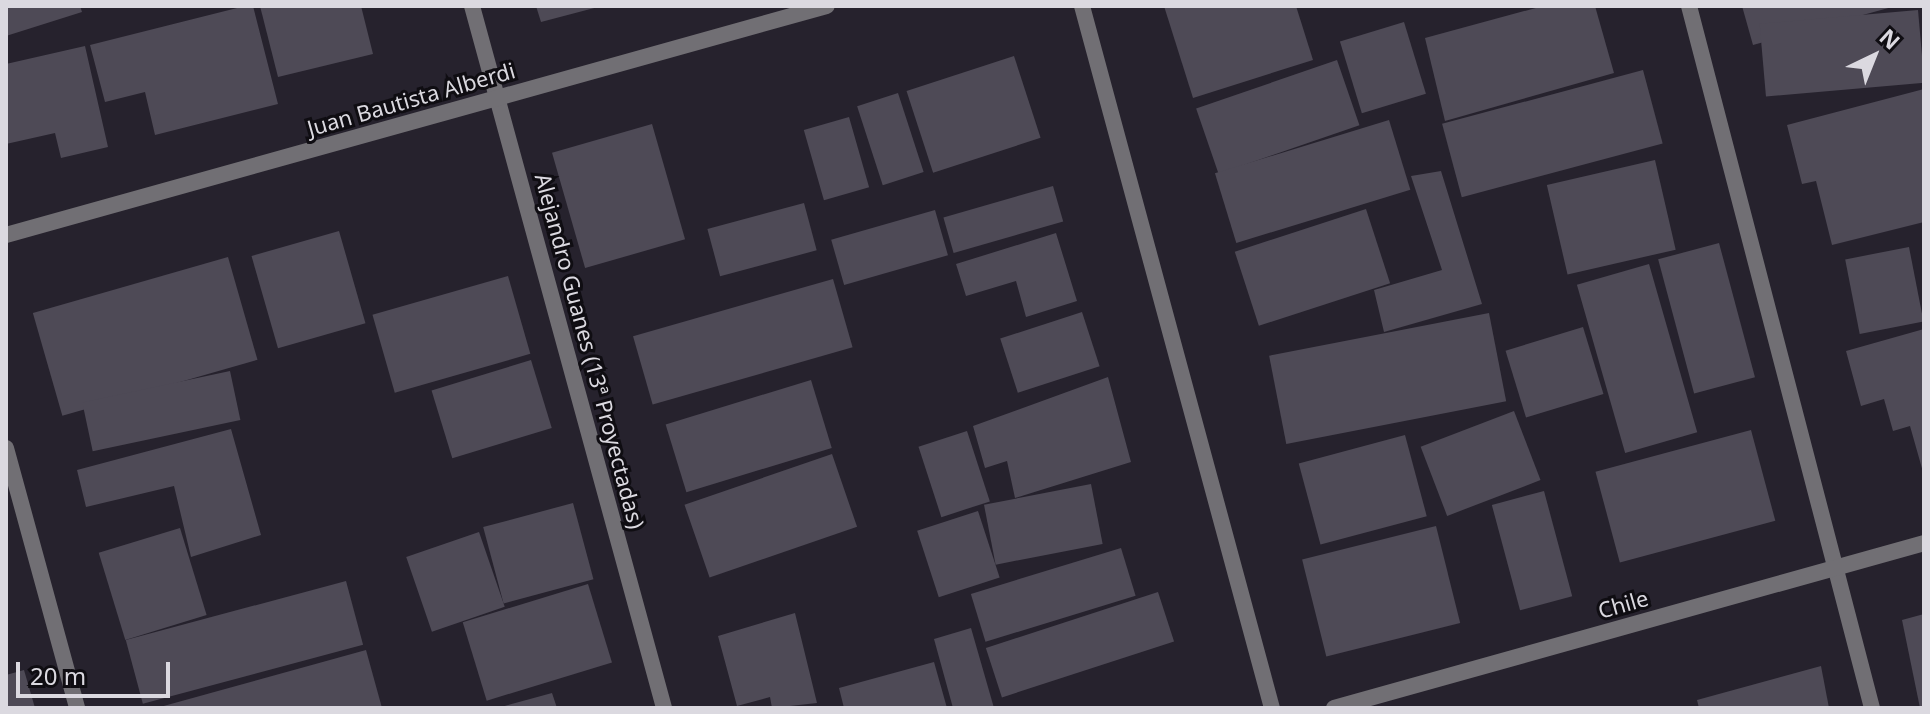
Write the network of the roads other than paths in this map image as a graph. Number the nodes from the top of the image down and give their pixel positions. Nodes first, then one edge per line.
1 (472, 6) edge
2 (827, 6) edge
3 (1082, 6) edge
4 (1689, 6) edge
5 (498, 98) junction
6 (6, 235) edge
7 (6, 448) edge
8 (1924, 543) edge
9 (1836, 567) junction
10 (77, 708) edge
11 (664, 708) edge
12 (1272, 708) edge
13 (1334, 708) edge
14 (1872, 708) edge

1 - 5 street, Alejandro Guanes (13ª Proyectadas)
2 - 5 street, Juan Bautista Alberdi
3 - 12 street
4 - 9 street
5 - 6 street, Juan Bautista Alberdi
5 - 11 street, Alejandro Guanes (13ª Proyectadas)
7 - 10 street
8 - 9 street, Chile
9 - 13 street, Chile
9 - 14 street

